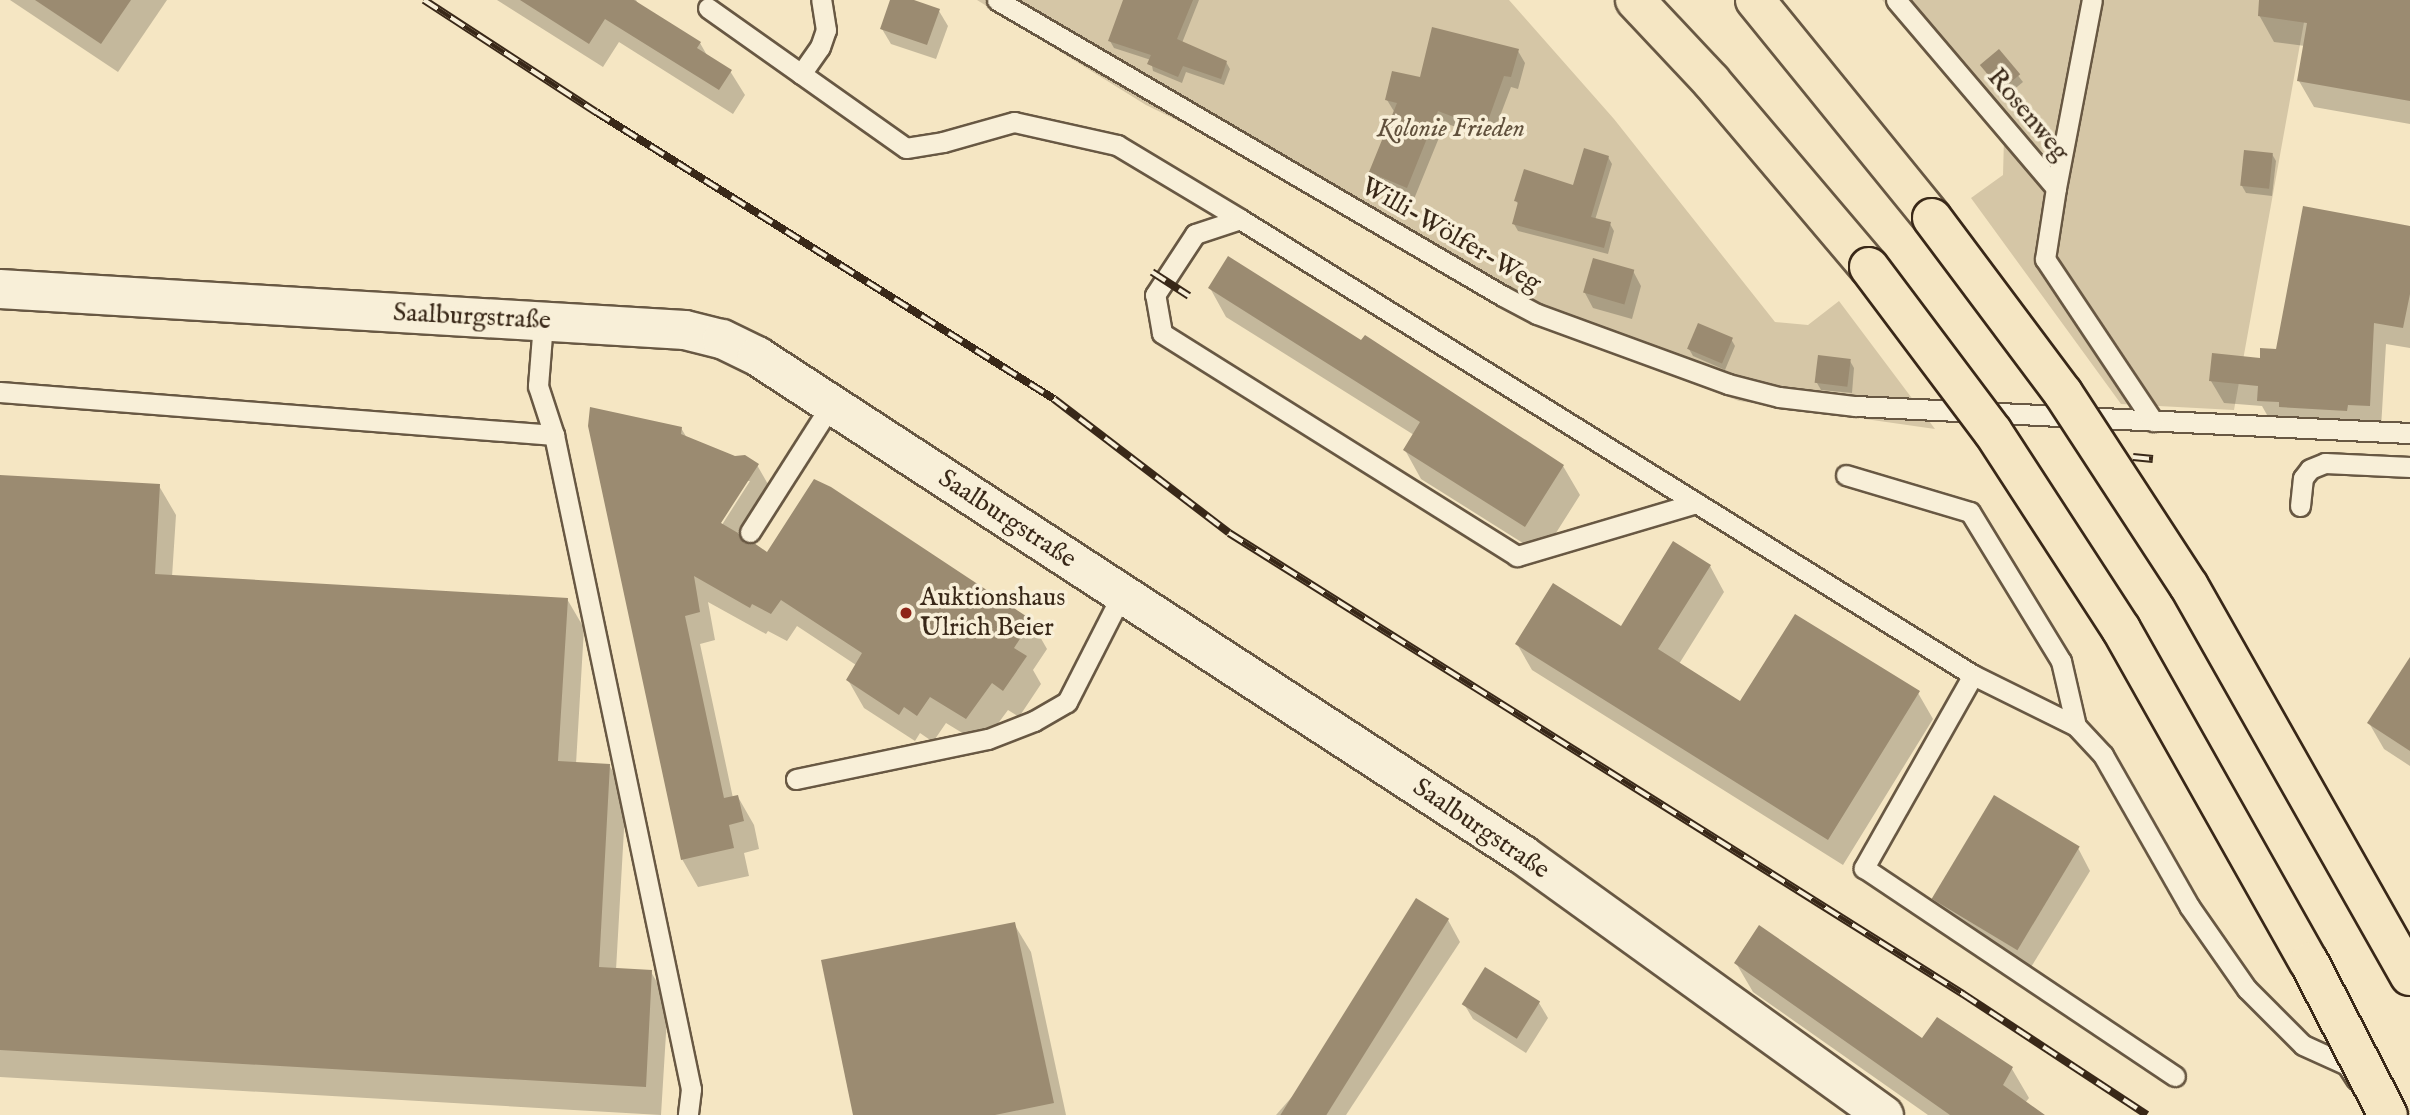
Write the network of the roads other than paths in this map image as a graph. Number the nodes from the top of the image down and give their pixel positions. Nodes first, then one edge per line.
1 (821, 0) edge
2 (997, 0) edge
3 (1635, 0) edge
4 (1651, 0) edge
5 (1755, 0) edge
6 (1896, 0) edge
7 (2092, 0) edge
8 (708, 8) dead end
9 (801, 74) junction
10 (1712, 81) junction
11 (2056, 188) junction
12 (1240, 219) junction
13 (0, 289) edge
14 (543, 322) junction
15 (0, 392) edge
16 (831, 405) junction
17 (2153, 421) junction
18 (2410, 433) edge
19 (554, 435) junction
20 (2410, 467) edge
21 (1846, 475) dead end
22 (1696, 503) junction
23 (2300, 506) dead end
24 (750, 532) dead end
25 (1122, 594) junction
26 (1973, 675) junction
27 (2076, 726) junction
28 (796, 779) dead end
29 (2410, 975) edge
30 (2175, 1076) dead end
31 (688, 1115) edge
32 (1884, 1115) edge
33 (2379, 1115) edge
34 (2388, 1115) edge

1 - 9 lane
2 - 17 lane, Willi-Wölfer-Weg
3 - 10 highway
4 - 10 lane
5 - 29 highway, bridge
6 - 11 lane, Rosenweg
7 - 11 lane
8 - 9 lane
9 - 12 lane
10 - 34 highway, bridge
11 - 17 lane, Rosenweg
12 - 22 lane
12 - 22 lane
13 - 14 street, Saalburgstraße
14 - 16 street, Saalburgstraße
14 - 19 lane
15 - 19 lane
16 - 24 lane
16 - 25 street, Saalburgstraße
17 - 18 lane, Willi-Wölfer-Weg
19 - 31 lane
20 - 23 lane
21 - 27 lane
22 - 26 lane
25 - 28 lane
25 - 32 street, Saalburgstraße
26 - 27 lane
26 - 30 lane
27 - 33 lane

